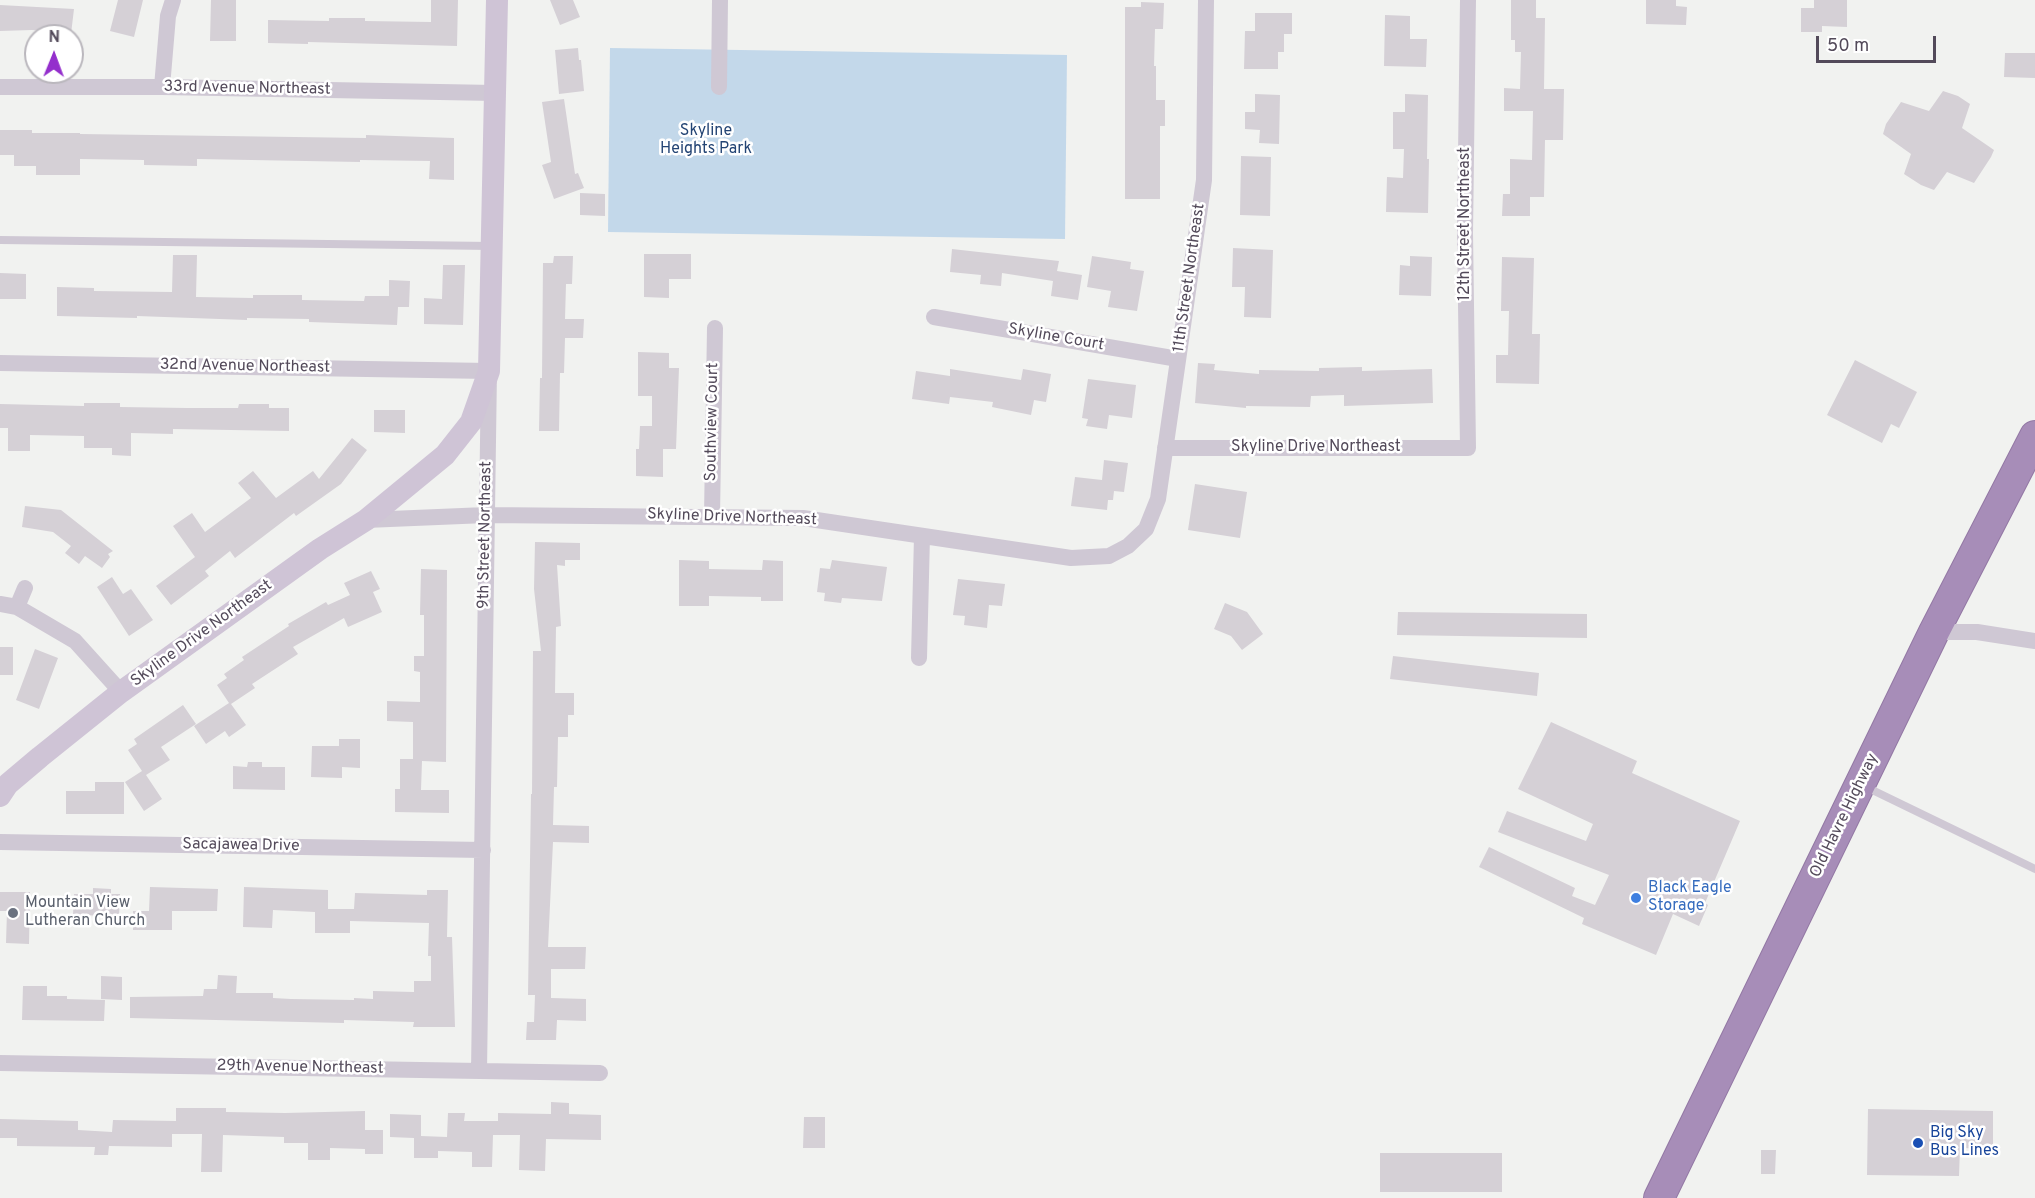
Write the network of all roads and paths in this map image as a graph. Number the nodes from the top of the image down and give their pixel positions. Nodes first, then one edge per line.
1 (173, 0) edge
2 (497, 0) edge
3 (720, 0) edge
4 (1206, 0) edge
5 (1468, 0) edge
6 (0, 87) edge
7 (162, 87) junction
8 (719, 87) dead end
9 (495, 93) junction
10 (0, 240) edge
11 (492, 246) junction
12 (934, 317) dead end
13 (715, 328) dead end
14 (1178, 359) junction
15 (0, 363) edge
16 (489, 370) junction
17 (2035, 436) edge
18 (1165, 448) junction
19 (1468, 448) joint
20 (486, 515) junction
21 (712, 516) junction
22 (366, 520) junction
23 (922, 536) junction
24 (1128, 546) joint
25 (25, 588) dead end
26 (0, 604) edge
27 (17, 607) junction
28 (1934, 632) junction
29 (2035, 641) edge
30 (919, 658) dead end
31 (121, 692) junction
32 (1860, 785) junction
33 (0, 796) edge
34 (0, 842) edge
35 (483, 850) junction
36 (2035, 869) edge
37 (0, 1063) edge
38 (479, 1071) junction
39 (600, 1073) dead end
40 (1659, 1198) edge

1 - 7 street
2 - 9 street, 9th Street Northeast
3 - 8 street
4 - 14 street, 11th Street Northeast
5 - 19 street, 12th Street Northeast
6 - 7 street, 33rd Avenue Northeast
7 - 9 street, 33rd Avenue Northeast
9 - 11 street, 9th Street Northeast
10 - 11 lane
11 - 16 street, 9th Street Northeast
12 - 14 street, Skyline Court
13 - 21 street, Southview Court
14 - 18 street, 11th Street Northeast
15 - 16 street, 32nd Avenue Northeast
16 - 20 street, 9th Street Northeast
16 - 22 street, Skyline Drive Northeast
17 - 28 highway, Old Havre Highway
18 - 19 street, Skyline Drive Northeast
18 - 24 street, 11th Street Northeast
20 - 21 street, Skyline Drive Northeast
20 - 22 street, Skyline Drive Northeast
20 - 35 street, 9th Street Northeast
21 - 23 street, Skyline Drive Northeast
22 - 31 street, Skyline Drive Northeast
23 - 24 street, Skyline Drive Northeast
23 - 30 street
25 - 27 street
26 - 27 street, Skyline Drive Northeast
27 - 31 street, Skyline Drive Northeast
28 - 29 street
28 - 32 highway, Old Havre Highway
31 - 33 street
32 - 36 lane
32 - 40 highway, Old Havre Highway
34 - 35 street, Sacajawea Drive
35 - 38 street, 9th Street Northeast
37 - 38 street, 29th Avenue Northeast
38 - 39 street, 29th Avenue Northeast

